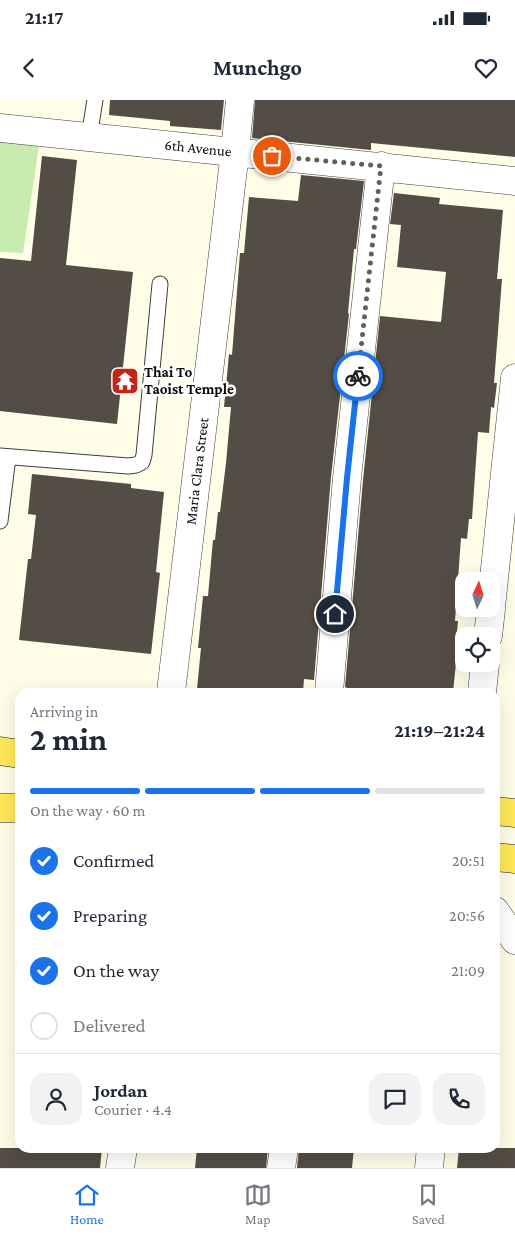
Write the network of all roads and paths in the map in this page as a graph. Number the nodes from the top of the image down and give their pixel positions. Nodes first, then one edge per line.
1 (95, 100) edge
2 (240, 100) edge
3 (0, 128) edge
4 (89, 137) junction
5 (235, 152) junction
6 (381, 166) junction
7 (515, 181) edge
8 (160, 284) dead end
9 (515, 378) edge
10 (4, 456) edge
11 (0, 521) edge
12 (495, 572) edge
13 (484, 672) edge
14 (171, 688) edge
15 (329, 688) edge
16 (482, 688) edge
17 (0, 751) edge
18 (15, 753) edge
19 (0, 808) edge
20 (15, 808) edge
21 (500, 812) edge
22 (515, 813) edge
23 (500, 858) edge
24 (515, 859) edge
25 (500, 918) edge
26 (515, 940) edge
27 (122, 1153) edge
28 (284, 1153) edge
29 (430, 1153) edge
30 (120, 1168) edge
31 (282, 1168) edge
32 (429, 1168) edge

1 - 4 lane
2 - 5 street, Maria Clara Street
3 - 4 street, 6th Avenue
4 - 5 street, 6th Avenue
5 - 6 street, 6th Avenue
5 - 14 street, Maria Clara Street
6 - 7 street, 6th Avenue
6 - 15 street
8 - 10 lane
9 - 12 street
10 - 11 lane
13 - 16 street
17 - 18 main road
19 - 20 main road
21 - 22 main road
23 - 24 main road
25 - 26 street
27 - 30 street
28 - 31 street
29 - 32 street

